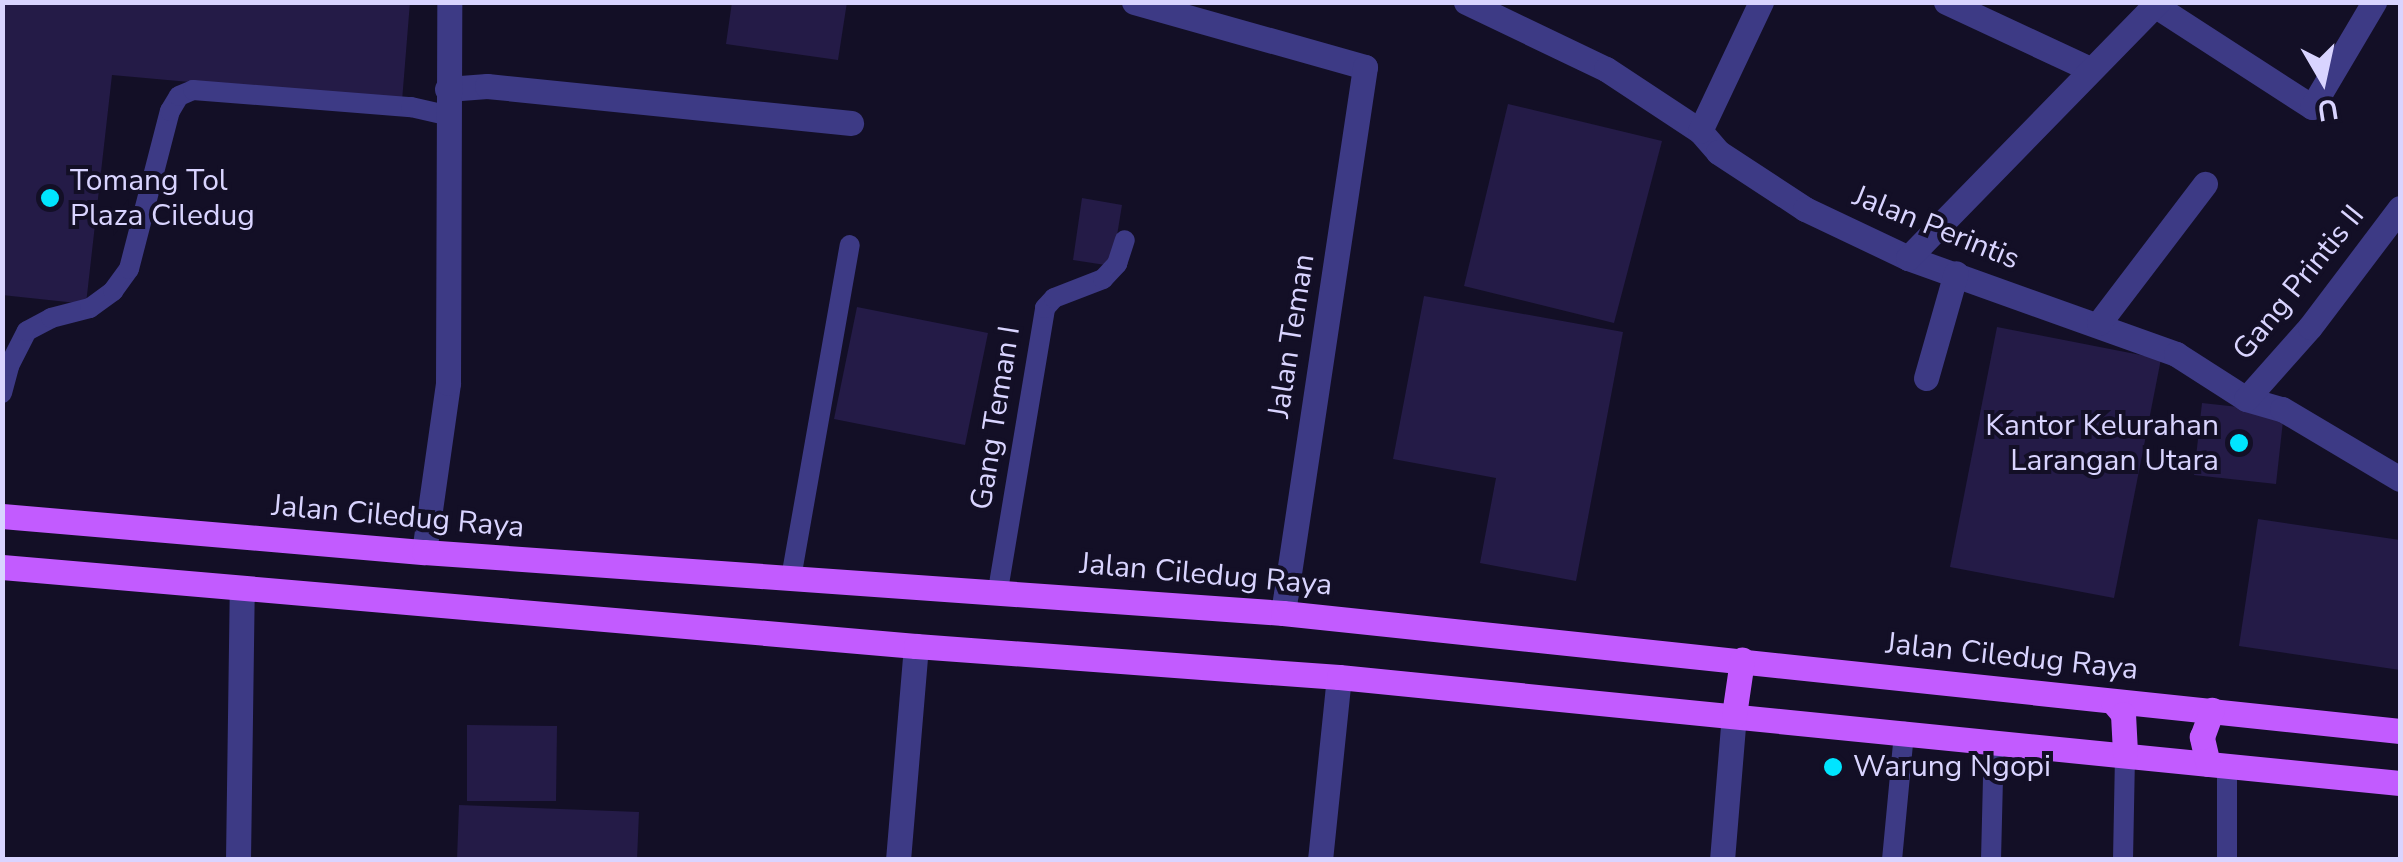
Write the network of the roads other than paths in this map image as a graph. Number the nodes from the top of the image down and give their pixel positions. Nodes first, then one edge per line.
1 (449, 2) edge
2 (1134, 2) edge
3 (1466, 2) edge
4 (1761, 2) edge
5 (1946, 2) edge
6 (2374, 2) edge
7 (2157, 4) edge
8 (2090, 69) junction
9 (447, 102) junction
10 (851, 123) dead end
11 (1700, 131) junction
12 (2205, 184) dead end
13 (2400, 208) edge
14 (1125, 240) dead end
15 (850, 246) dead end
16 (1908, 258) junction
17 (1956, 273) junction
18 (2098, 323) junction
19 (6, 365) edge
20 (1926, 378) dead end
21 (2, 393) edge
22 (2246, 398) junction
23 (2400, 479) edge
24 (2, 516) edge
25 (424, 552) junction
26 (2, 567) edge
27 (792, 578) junction
28 (242, 589) junction
29 (998, 590) junction
30 (1283, 614) junction
31 (916, 646) junction
32 (1742, 660) junction
33 (1339, 676) junction
34 (2113, 702) junction
35 (2212, 710) junction
36 (1734, 715) junction
37 (2400, 731) edge
38 (1904, 732) junction
39 (1994, 742) junction
40 (2126, 753) junction
41 (2218, 766) junction
42 (2400, 783) edge
43 (238, 860) edge
44 (898, 860) edge
45 (1320, 860) edge
46 (1722, 860) edge
47 (1892, 860) edge
48 (1991, 860) edge
49 (2123, 860) edge
50 (2227, 860) edge

1 - 9 street
2 - 30 street, Jalan Teman
3 - 11 street, Jalan Perintis
4 - 11 street
5 - 8 street
6 - 7 street
7 - 8 street
8 - 16 street
9 - 10 street
9 - 19 lane
9 - 25 street
11 - 16 street, Jalan Perintis
12 - 18 street
13 - 22 street, Gang Printis II
14 - 29 lane, Gang Teman I
15 - 27 lane
16 - 17 street, Jalan Perintis
17 - 18 street, Jalan Perintis
17 - 20 street
18 - 22 street, Jalan Perintis
19 - 21 lane
22 - 23 street, Jalan Perintis
24 - 25 main road, Jalan Ciledug Raya
25 - 27 main road, Jalan Ciledug Raya
26 - 28 main road
27 - 29 main road, Jalan Ciledug Raya
28 - 31 main road
28 - 43 street
29 - 30 main road, Jalan Ciledug Raya
30 - 32 main road, Jalan Ciledug Raya
31 - 33 main road
31 - 44 street
32 - 34 main road, Jalan Ciledug Raya
32 - 36 main road
33 - 36 main road
33 - 45 street
34 - 35 main road, Jalan Ciledug Raya
34 - 40 main road
35 - 37 main road, Jalan Ciledug Raya
35 - 41 main road
36 - 38 main road
36 - 46 street
38 - 39 main road
38 - 47 lane
39 - 40 main road
39 - 48 lane
40 - 41 main road
40 - 49 lane
41 - 42 main road
41 - 50 lane

